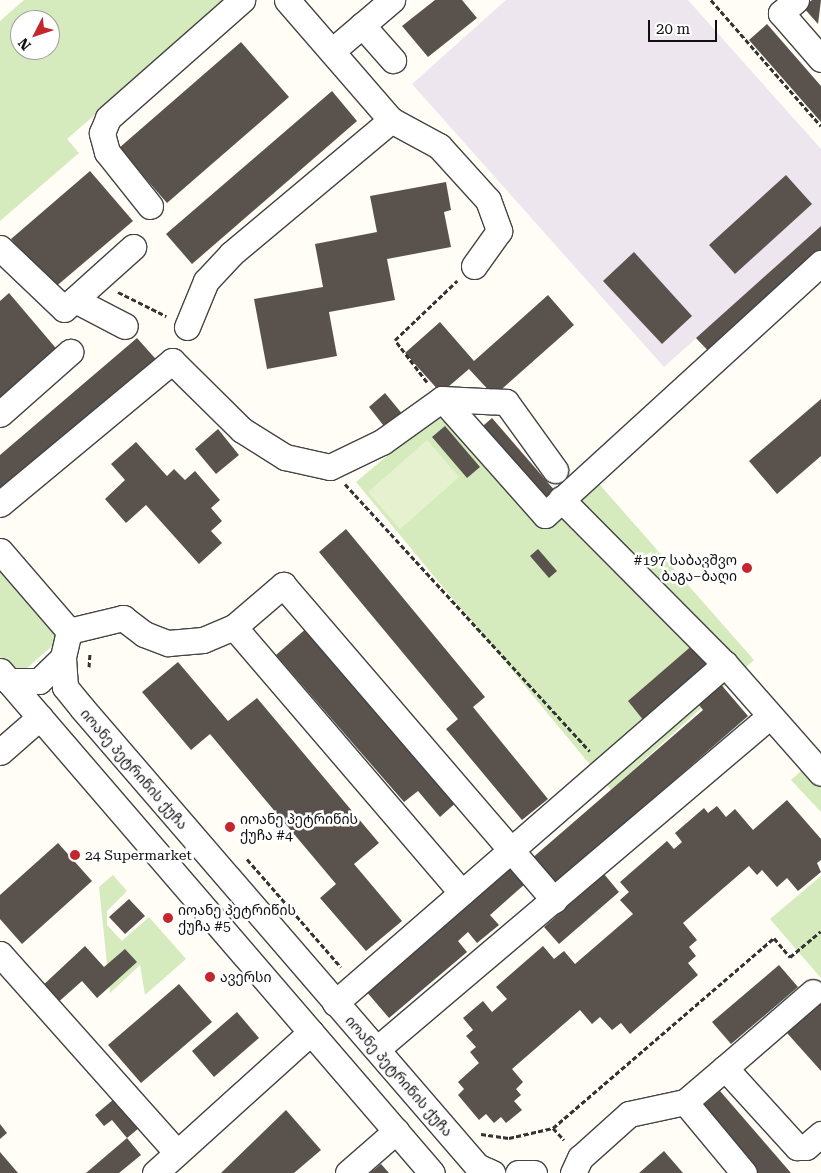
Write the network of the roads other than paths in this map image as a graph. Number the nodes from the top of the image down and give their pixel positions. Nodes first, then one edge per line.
1 (242, 0) edge
2 (287, 0) edge
3 (392, 0) edge
4 (796, 0) edge
5 (362, 25) junction
6 (332, 51) junction
7 (821, 59) edge
8 (393, 60) dead end
9 (391, 120) junction
10 (150, 206) dead end
11 (134, 247) dead end
12 (0, 248) edge
13 (821, 263) edge
14 (474, 266) road end
15 (75, 300) junction
16 (125, 326) dead end
17 (187, 327) road end
18 (70, 352) dead end
19 (442, 399) junction
20 (0, 414) edge
21 (555, 470) dead end
22 (0, 504) edge
23 (553, 507) junction
24 (0, 550) edge
25 (234, 627) junction
26 (69, 631) junction
27 (62, 658) junction
28 (725, 664) junction
29 (4, 676) edge
30 (770, 716) junction
31 (40, 717) junction
32 (0, 752) edge
33 (821, 773) edge
34 (511, 850) junction
35 (462, 893) junction
36 (554, 900) junction
37 (0, 954) edge
38 (813, 992) dead end
39 (330, 997) junction
40 (304, 1024) junction
41 (377, 1049) junction
42 (725, 1068) junction
43 (685, 1102) junction
44 (396, 1131) junction
45 (820, 1138) edge
46 (177, 1153) junction
47 (479, 1171) edge
48 (430, 1172) edge
49 (155, 1173) edge
50 (348, 1173) edge
51 (518, 1173) edge
52 (525, 1173) edge
53 (534, 1173) edge
54 (573, 1173) edge
55 (744, 1173) edge

1 - 10 street
2 - 6 street
3 - 5 street
4 - 7 street
5 - 6 street
5 - 8 street
6 - 9 street
9 - 14 street
9 - 17 street
11 - 15 street
12 - 15 street
13 - 23 street
15 - 16 street
18 - 20 street
19 - 21 street
19 - 22 street
19 - 23 street
23 - 28 street
24 - 26 street
25 - 26 street
25 - 34 street
25 - 35 street
26 - 27 street, იოანე პეტრიწის ქუჩა
27 - 29 street
27 - 39 street, იოანე პეტრიწის ქუჩა
28 - 30 street
28 - 34 street
29 - 31 street
30 - 33 street
30 - 36 street
31 - 32 street
31 - 40 street
34 - 35 street
34 - 36 street
35 - 39 street
36 - 41 street
37 - 46 street
38 - 42 street
39 - 40 street
39 - 41 street, იოანე პეტრიწის ქუჩა
40 - 44 street
40 - 46 street
41 - 47 street, იოანე პეტრიწის ქუჩა
42 - 43 street
42 - 45 street
43 - 54 street
43 - 55 street
44 - 48 street
44 - 50 street
46 - 49 street
51 - 52 street
52 - 53 street

